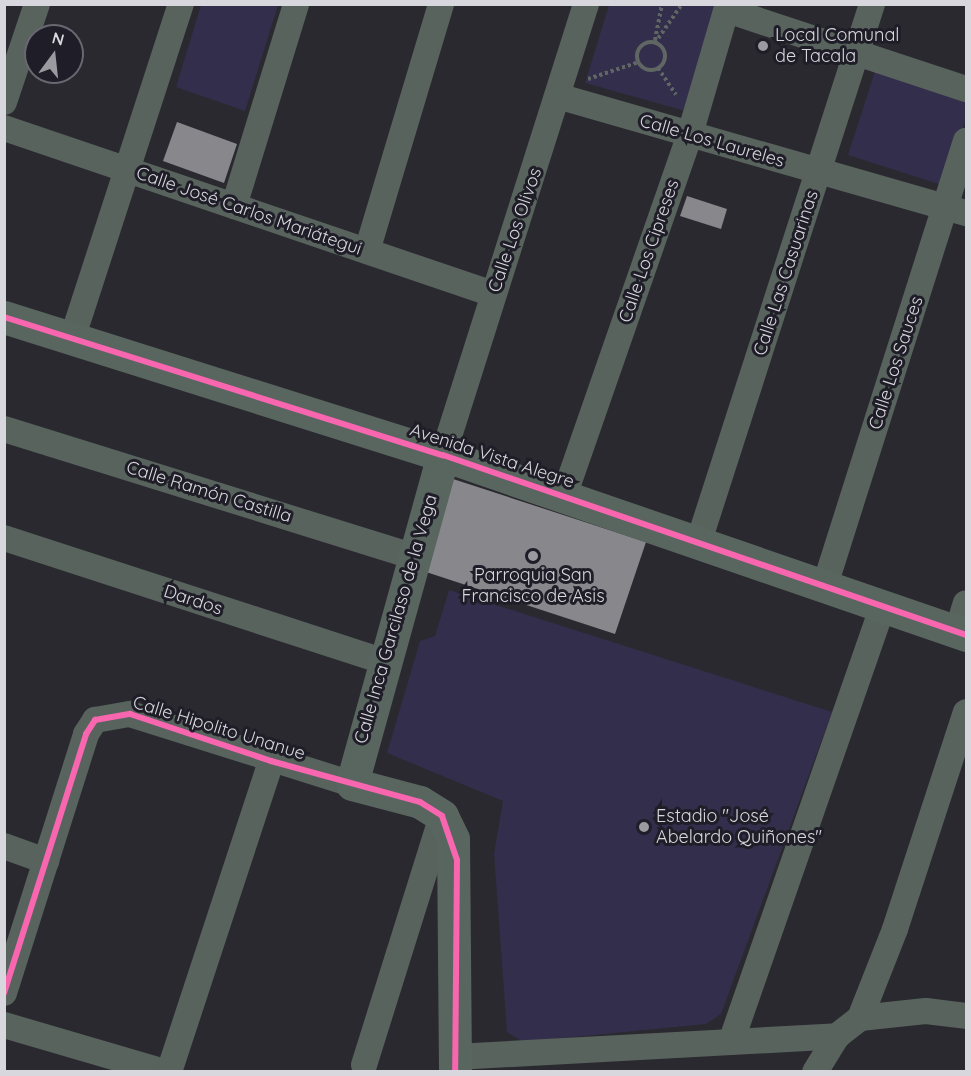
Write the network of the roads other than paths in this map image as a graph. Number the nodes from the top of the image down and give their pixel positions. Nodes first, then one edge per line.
1 (37, 4) edge
2 (181, 4) edge
3 (296, 4) edge
4 (441, 4) edge
5 (586, 4) edge
6 (872, 4) edge
7 (728, 7) edge
8 (857, 53) junction
9 (966, 89) edge
10 (561, 97) junction
11 (4, 102) edge
12 (4, 128) edge
13 (690, 134) junction
14 (966, 141) edge
15 (126, 169) junction
16 (819, 172) junction
17 (234, 206) junction
18 (957, 210) edge
19 (367, 251) junction
20 (493, 294) junction
21 (4, 317) edge
22 (72, 339) junction
23 (4, 429) edge
24 (442, 455) junction
25 (564, 496) junction
26 (4, 538) edge
27 (699, 541) junction
28 (412, 556) junction
29 (825, 585) junction
30 (883, 605) junction
31 (963, 624) edge
32 (382, 661) junction
33 (966, 712) edge
34 (271, 761) junction
35 (352, 784) junction
36 (442, 816) junction
37 (4, 846) edge
38 (46, 861) junction
39 (4, 993) edge
40 (966, 1016) edge
41 (860, 1018) junction
42 (4, 1025) edge
43 (837, 1036) junction
44 (731, 1042) junction
45 (455, 1064) edge
46 (364, 1065) dead end
47 (167, 1071) edge
48 (815, 1071) edge

1 - 11 street
2 - 15 street
3 - 17 street
4 - 19 street
5 - 10 street, Calle Los Olivos
6 - 8 street, Calle Las Casuarinas
7 - 8 street
7 - 13 street, Calle Los Cipreses
8 - 9 street
8 - 16 street, Calle Las Casuarinas
10 - 13 street, Calle Los Laureles
10 - 20 street, Calle Los Olivos
12 - 15 street, Calle José Carlos Mariátegui
13 - 16 street, Calle Los Laureles
13 - 25 street, Calle Los Cipreses
14 - 18 street, Calle Los Sauces
15 - 17 street, Calle José Carlos Mariátegui
15 - 22 street
16 - 18 street, Calle Los Laureles
16 - 27 street, Calle Las Casuarinas
17 - 19 street, Calle José Carlos Mariátegui
18 - 29 street, Calle Los Sauces
19 - 20 street, Calle José Carlos Mariátegui
20 - 24 street, Calle Los Olivos
21 - 22 street, Avenida Vista Alegre
22 - 24 street, Avenida Vista Alegre
23 - 28 street, Calle Ramón Castilla
24 - 25 street, Avenida Vista Alegre
24 - 28 street, Calle Inca Garcilaso de la Vega
25 - 27 street, Avenida Vista Alegre
26 - 32 street, Dardos
27 - 29 street, Avenida Vista Alegre
28 - 32 street, Calle Inca Garcilaso de la Vega
29 - 30 street, Avenida Vista Alegre
30 - 31 street, Avenida Vista Alegre
30 - 44 street
32 - 35 street, Calle Inca Garcilaso de la Vega
33 - 41 street
34 - 35 street, Calle Hipolito Unanue
34 - 38 street, Calle Hipolito Unanue
34 - 47 street
35 - 36 street
36 - 45 street
36 - 46 street
37 - 38 street
38 - 39 street
40 - 41 street
41 - 43 street
42 - 47 street
43 - 44 street
43 - 48 street
44 - 45 street

